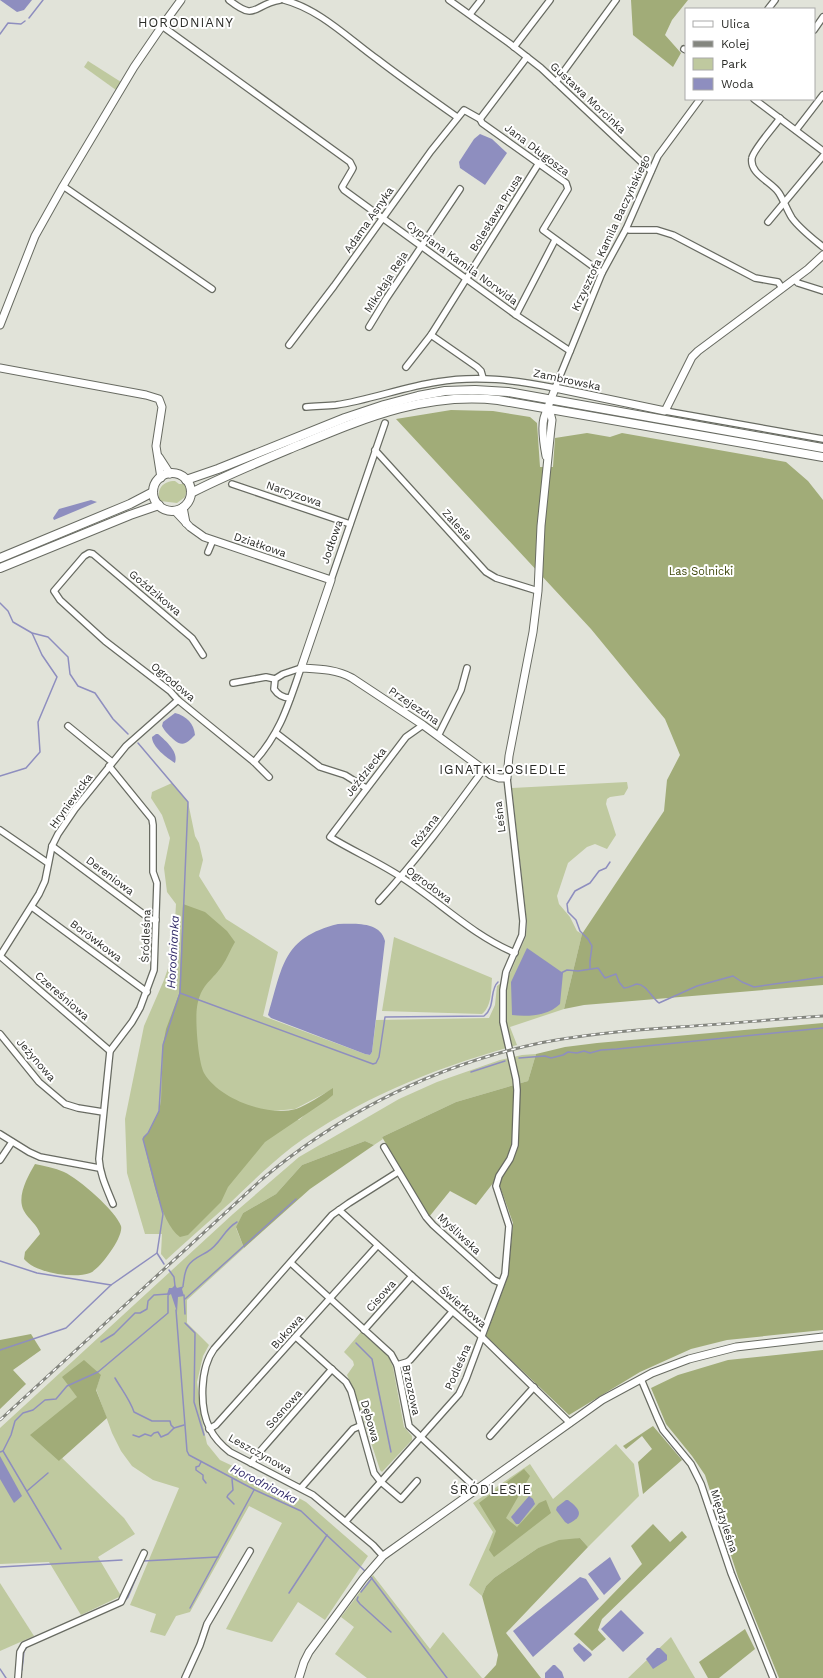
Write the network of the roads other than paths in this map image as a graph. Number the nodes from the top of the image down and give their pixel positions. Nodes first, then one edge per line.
1 (181, 0) edge
2 (229, 0) edge
3 (280, 0) edge
4 (284, 0) edge
5 (449, 0) edge
6 (481, 0) edge
7 (550, 0) edge
8 (616, 0) edge
9 (775, 0) edge
10 (769, 8) edge
11 (470, 14) junction
12 (823, 18) edge
13 (162, 26) junction
14 (815, 29) edge
15 (512, 45) junction
16 (527, 57) junction
17 (556, 82) junction
18 (823, 95) edge
19 (699, 100) edge
20 (762, 101) edge
21 (467, 110) joint
22 (457, 117) junction
23 (780, 118) junction
24 (480, 119) junction
25 (796, 130) junction
26 (823, 151) edge
27 (823, 156) edge
28 (539, 163) junction
29 (651, 171) junction
30 (63, 186) junction
31 (460, 189) dead end
32 (784, 204) junction
33 (383, 218) junction
34 (768, 222) dead end
35 (626, 229) junction
36 (556, 240) junction
37 (421, 246) junction
38 (823, 247) edge
39 (823, 255) edge
40 (602, 273) junction
41 (466, 279) junction
42 (794, 280) junction
43 (782, 288) junction
44 (212, 289) dead end
45 (823, 291) edge
46 (516, 315) junction
47 (0, 325) edge
48 (369, 327) dead end
49 (431, 335) junction
50 (289, 345) dead end
51 (570, 351) junction
52 (0, 368) edge
53 (406, 368) dead end
54 (482, 378) junction
55 (555, 388) junction
56 (550, 404) junction
57 (306, 407) dead end
58 (387, 408) junction
59 (665, 411) junction
60 (385, 423) dead end
61 (823, 439) edge
62 (823, 448) edge
63 (375, 450) junction
64 (158, 455) junction
65 (823, 457) edge
66 (547, 460) joint
67 (170, 474) junction
68 (161, 478) junction
69 (186, 480) junction
70 (232, 484) dead end
71 (153, 492) junction
72 (191, 493) junction
73 (159, 505) junction
74 (184, 507) junction
75 (175, 511) junction
76 (186, 523) junction
77 (350, 524) junction
78 (213, 540) junction
79 (208, 552) dead end
80 (88, 553) joint
81 (0, 558) edge
82 (0, 568) edge
83 (331, 580) junction
84 (538, 592) junction
85 (203, 654) dead end
86 (301, 668) junction
87 (467, 668) dead end
88 (275, 679) junction
89 (232, 683) dead end
90 (290, 698) junction
91 (178, 700) junction
92 (423, 725) junction
93 (68, 726) dead end
94 (276, 733) junction
95 (438, 736) junction
96 (254, 762) junction
97 (111, 764) junction
98 (483, 770) junction
99 (269, 777) dead end
100 (507, 778) junction
101 (366, 788) junction
102 (0, 830) edge
103 (330, 836) joint
104 (52, 846) junction
105 (48, 863) junction
106 (401, 877) junction
107 (379, 901) dead end
108 (32, 907) junction
109 (156, 920) junction
110 (515, 953) junction
111 (0, 956) edge
112 (147, 992) junction
113 (0, 1034) edge
114 (110, 1051) junction
115 (103, 1112) junction
116 (0, 1134) edge
117 (12, 1142) junction
118 (384, 1147) dead end
119 (0, 1160) edge
120 (99, 1168) junction
121 (398, 1172) junction
122 (496, 1186) joint
123 (113, 1204) dead end
124 (339, 1210) junction
125 (377, 1246) junction
126 (291, 1263) junction
127 (412, 1276) junction
128 (501, 1283) junction
129 (330, 1299) junction
130 (452, 1312) junction
131 (364, 1330) junction
132 (296, 1337) junction
133 (482, 1337) junction
134 (823, 1337) edge
135 (397, 1365) junction
136 (332, 1369) junction
137 (641, 1379) junction
138 (534, 1387) junction
139 (570, 1423) junction
140 (360, 1426) junction
141 (210, 1429) junction
142 (490, 1436) dead end
143 (421, 1438) junction
144 (252, 1463) junction
145 (417, 1481) dead end
146 (381, 1482) junction
147 (301, 1488) junction
148 (477, 1489) junction
149 (346, 1521) junction
150 (250, 1551) dead end
151 (144, 1553) dead end
152 (384, 1556) junction
153 (18, 1678) edge
154 (184, 1678) edge
155 (299, 1678) edge
156 (773, 1678) edge

1 - 13 street
2 - 3 street
4 - 22 street
5 - 11 street, Gustawa Morcinka
6 - 11 street
7 - 15 street
8 - 17 street
9 - 10 street
11 - 15 street, Gustawa Morcinka
12 - 14 street
13 - 30 street
13 - 33 street, Cypriana Kamila Norwida
15 - 16 street, Gustawa Morcinka
16 - 17 street, Gustawa Morcinka
16 - 24 street
17 - 29 street, Gustawa Morcinka
18 - 25 street
19 - 29 street, Krzysztofa Kamila Baczyńskiego
20 - 23 street
21 - 22 street, Adama Asnyka
21 - 24 street, Jana Długosza
22 - 33 street, Adama Asnyka
23 - 25 street
23 - 32 street
24 - 28 street, Jana Długosza
25 - 26 street
27 - 32 street
28 - 36 street, Jana Długosza
28 - 41 street, Bolesława Prusa
29 - 35 street, Krzysztofa Kamila Baczyńskiego
30 - 44 street
30 - 47 street
31 - 37 street, Mikołaja Reja
32 - 34 street
32 - 38 street
33 - 37 street, Cypriana Kamila Norwida
33 - 50 street, Adama Asnyka
35 - 40 street, Krzysztofa Kamila Baczyńskiego
35 - 43 street
36 - 40 street, Jana Długosza
36 - 46 street
37 - 41 street, Cypriana Kamila Norwida
37 - 48 street, Mikołaja Reja
39 - 42 street
40 - 51 street, Krzysztofa Kamila Baczyńskiego
41 - 46 street, Cypriana Kamila Norwida
41 - 49 street, Bolesława Prusa
42 - 43 street
42 - 45 street
43 - 59 street
46 - 51 street, Cypriana Kamila Norwida
49 - 53 street, Bolesława Prusa
49 - 54 street
51 - 55 street, Krzysztofa Kamila Baczyńskiego
52 - 64 street
54 - 55 street, Zambrowska
54 - 57 street, Zambrowska
55 - 56 street, Krzysztofa Kamila Baczyńskiego
55 - 59 street, Zambrowska
56 - 58 main road, Zambrowska
56 - 62 main road, Zambrowska
56 - 65 main road, Zambrowska
56 - 66 street, Krzysztofa Kamila Baczyńskiego
58 - 69 main road
58 - 72 main road
59 - 61 street, Zambrowska
60 - 63 street, Jodłowa
63 - 77 street, Jodłowa
63 - 84 street, Zalesie
64 - 67 street
64 - 68 street
66 - 84 street, Leśna
67 - 68 main road
67 - 69 main road
68 - 71 main road
69 - 72 main road
70 - 77 street, Narcyzowa
71 - 73 main road
71 - 81 main road
72 - 74 main road
73 - 75 main road
73 - 82 main road
74 - 75 main road
74 - 76 street
75 - 76 street, Działkowa
76 - 78 street, Działkowa
77 - 83 street, Jodłowa
78 - 79 street
78 - 83 street, Działkowa
80 - 85 street, Goździkowa
80 - 91 street, Ogrodowa
83 - 86 street, Jodłowa
84 - 100 street, Leśna
86 - 88 street
86 - 90 street, Jodłowa
86 - 92 street, Przejezdna
87 - 95 street
88 - 89 street
88 - 90 street
90 - 94 street, Jodłowa
91 - 96 street, Ogrodowa
91 - 97 street, Hryniewicka
92 - 95 street, Przejezdna
92 - 101 street, Jeździecka
93 - 97 street, Śródleśna
94 - 96 street
94 - 101 street
95 - 98 street, Przejezdna
96 - 99 street, Ogrodowa
97 - 104 street, Hryniewicka
97 - 109 street, Śródleśna
98 - 100 street, Przejezdna
98 - 106 street, Różana
100 - 110 street, Leśna
101 - 103 street, Jeździecka
102 - 105 street
103 - 106 street, Ogrodowa
104 - 105 street, Hryniewicka
104 - 109 street, Dereniowa
105 - 108 street, Hryniewicka
106 - 107 street, Różana
106 - 110 street, Ogrodowa
108 - 111 street, Hryniewicka
108 - 112 street, Borówkowa
109 - 112 street, Śródleśna
110 - 122 street, Leśna
111 - 114 street, Czereśniowa
112 - 114 street, Śródleśna
113 - 115 street, Jeżynowa
114 - 115 street
115 - 120 street
116 - 117 street
117 - 119 street
117 - 120 street
118 - 121 street, Myśliwska
120 - 123 street
121 - 124 street
121 - 128 street, Myśliwska
122 - 128 street, Podleśna
124 - 125 street, Świerkowa
124 - 126 street, Leszczynowa
125 - 127 street, Świerkowa
125 - 129 street, Bukowa
126 - 129 street, Brzozowa
126 - 141 street, Leszczynowa
127 - 130 street, Świerkowa
127 - 131 street, Cisowa
128 - 133 street, Podleśna
129 - 131 street, Brzozowa
129 - 132 street, Bukowa
130 - 133 street, Świerkowa
130 - 135 street
131 - 135 street, Brzozowa
132 - 136 street, Dębowa
132 - 141 street, Bukowa
133 - 138 street, Świerkowa
133 - 143 street, Podleśna
134 - 137 street
135 - 143 street, Brzozowa
136 - 140 street, Dębowa
136 - 144 street, Sosnowa
137 - 139 street
137 - 156 street, Międzyleśna
138 - 139 street, Świerkowa
138 - 142 street
139 - 148 street
140 - 146 street, Dębowa
140 - 147 street
141 - 144 street, Leszczynowa
143 - 146 street, Podleśna
143 - 148 street, Brzozowa
144 - 147 street, Leszczynowa
145 - 146 street, Dębowa
146 - 149 street, Podleśna
147 - 149 street, Leszczynowa
148 - 152 street
149 - 152 street, Leszczynowa
150 - 154 street
151 - 153 street
152 - 155 street

